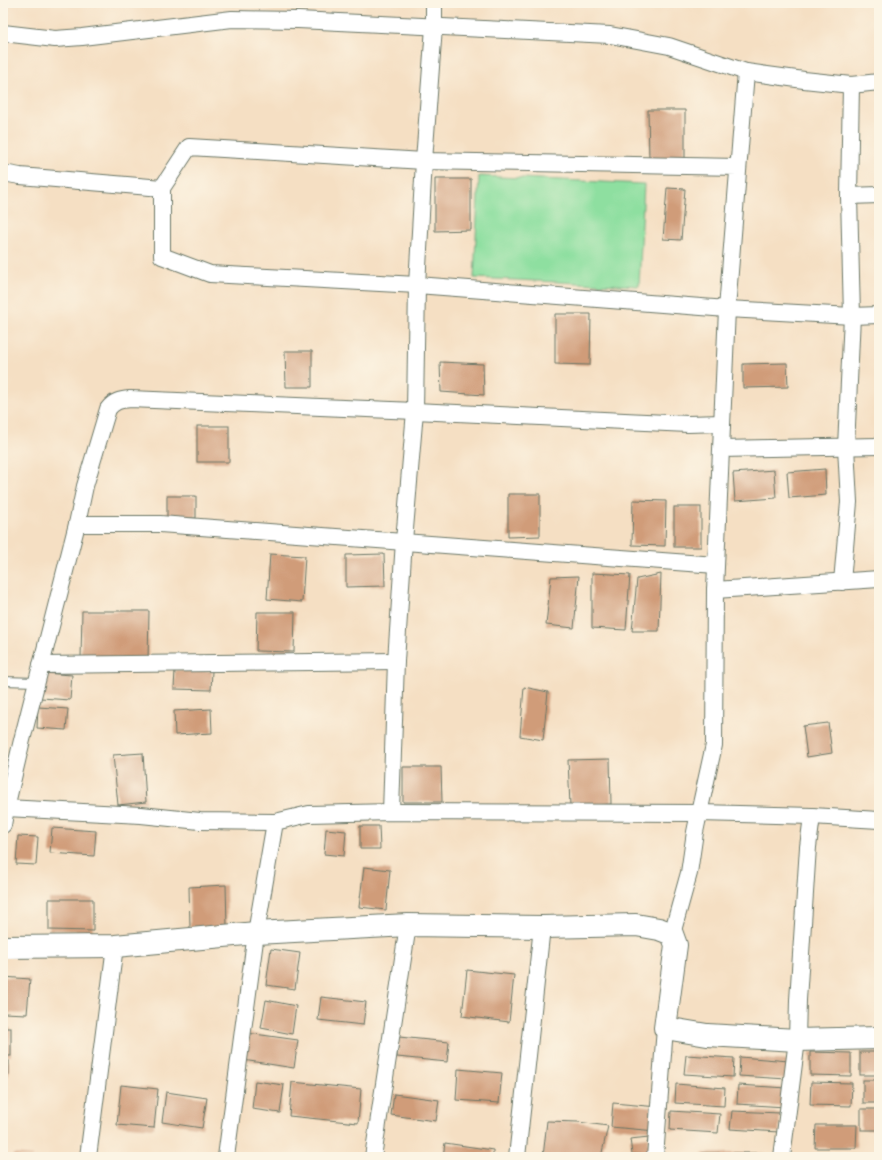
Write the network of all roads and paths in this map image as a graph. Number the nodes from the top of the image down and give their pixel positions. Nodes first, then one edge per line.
1 (434, 3) edge
2 (434, 27) junction
3 (3, 33) edge
4 (746, 72) junction
5 (879, 82) edge
6 (851, 84) junction
7 (424, 160) junction
8 (738, 167) junction
9 (3, 173) edge
10 (162, 188) junction
11 (879, 195) edge
12 (849, 196) junction
13 (417, 285) junction
14 (727, 308) junction
15 (852, 316) junction
16 (879, 316) edge
17 (415, 411) junction
18 (722, 423) junction
19 (879, 446) edge
20 (846, 447) junction
21 (722, 449) junction
22 (77, 524) junction
23 (404, 541) junction
24 (716, 565) junction
25 (879, 579) edge
26 (842, 582) junction
27 (715, 590) junction
28 (396, 661) junction
29 (41, 665) junction
30 (3, 681) edge
31 (36, 682) junction
32 (6, 808) junction
33 (391, 812) junction
34 (699, 812) junction
35 (812, 816) junction
36 (879, 820) edge
37 (274, 822) junction
38 (3, 825) edge
39 (408, 925) junction
40 (542, 927) junction
41 (256, 932) junction
42 (672, 934) junction
43 (116, 946) junction
44 (3, 947) edge
45 (665, 1028) junction
46 (879, 1038) edge
47 (797, 1040) junction
48 (88, 1157) edge
49 (226, 1157) edge
50 (373, 1157) edge
51 (517, 1157) edge
52 (655, 1157) edge
53 (782, 1157) edge

1 - 2 street
2 - 3 street
2 - 4 street
2 - 7 street
4 - 6 street
4 - 8 street
5 - 6 street
6 - 12 street
7 - 8 street
7 - 10 street
7 - 13 street
8 - 14 street
9 - 10 street
10 - 13 street
11 - 12 street
12 - 15 street
13 - 14 street
13 - 17 street
14 - 15 street
14 - 18 street
15 - 16 street
15 - 20 street
17 - 18 street
17 - 22 street
17 - 23 street
18 - 21 street
19 - 20 street
20 - 21 street
20 - 26 street
21 - 24 street
22 - 23 street
22 - 29 street
23 - 24 street
23 - 28 street
24 - 27 street
25 - 26 street
26 - 27 street
27 - 34 street
28 - 29 street
28 - 33 street
29 - 31 street
30 - 31 lane
31 - 32 street
32 - 37 street
32 - 38 street
33 - 34 street
33 - 37 street
34 - 35 street
34 - 42 street
35 - 36 street
35 - 47 street
37 - 41 street
39 - 40 street
39 - 41 street
39 - 50 street
40 - 42 street
40 - 51 street
41 - 43 street
41 - 49 street
42 - 45 street
43 - 44 street
43 - 48 street
45 - 47 street
45 - 52 street
46 - 47 street
47 - 53 street

